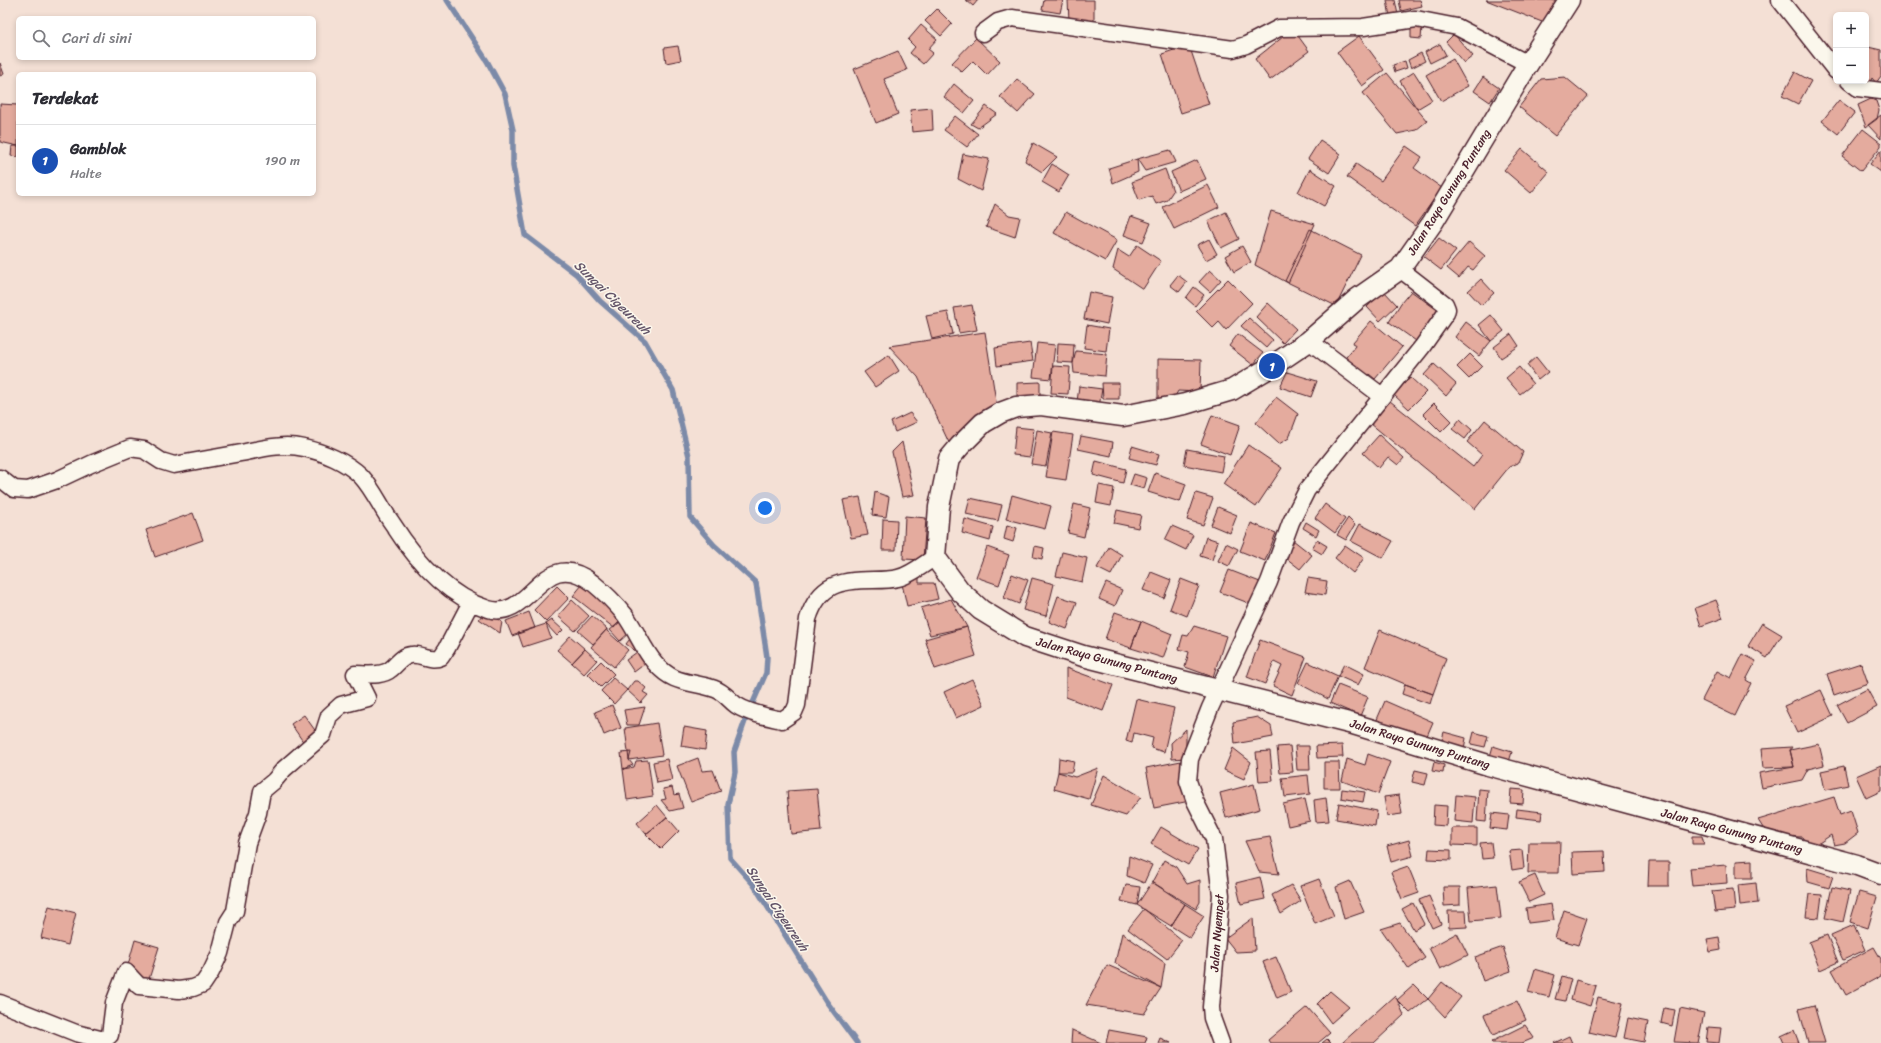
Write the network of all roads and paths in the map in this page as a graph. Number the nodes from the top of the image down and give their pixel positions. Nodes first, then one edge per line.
1 (1569, 0) edge
2 (1780, 0) edge
3 (984, 32) dead end
4 (1528, 64) junction
5 (1833, 67) edge
6 (1853, 84) edge
7 (1881, 91) edge
8 (1400, 269) junction
9 (1309, 341) junction
10 (1382, 396) junction
11 (0, 478) edge
12 (935, 557) junction
13 (471, 602) junction
14 (1219, 689) junction
15 (1881, 874) edge
16 (0, 1003) edge
17 (1222, 1043) edge

1 - 4 street, Jalan Raya Gunung Puntang
2 - 5 street
3 - 4 street
4 - 8 street, Jalan Raya Gunung Puntang
6 - 7 street
8 - 9 street, Jalan Raya Gunung Puntang
8 - 10 street, Jalan Nyempet
9 - 10 street
9 - 12 street, Jalan Raya Gunung Puntang
10 - 14 street, Jalan Nyempet
11 - 13 street
12 - 13 street
12 - 14 street, Jalan Raya Gunung Puntang
13 - 16 street
14 - 15 street, Jalan Raya Gunung Puntang
14 - 17 street, Jalan Nyempet

